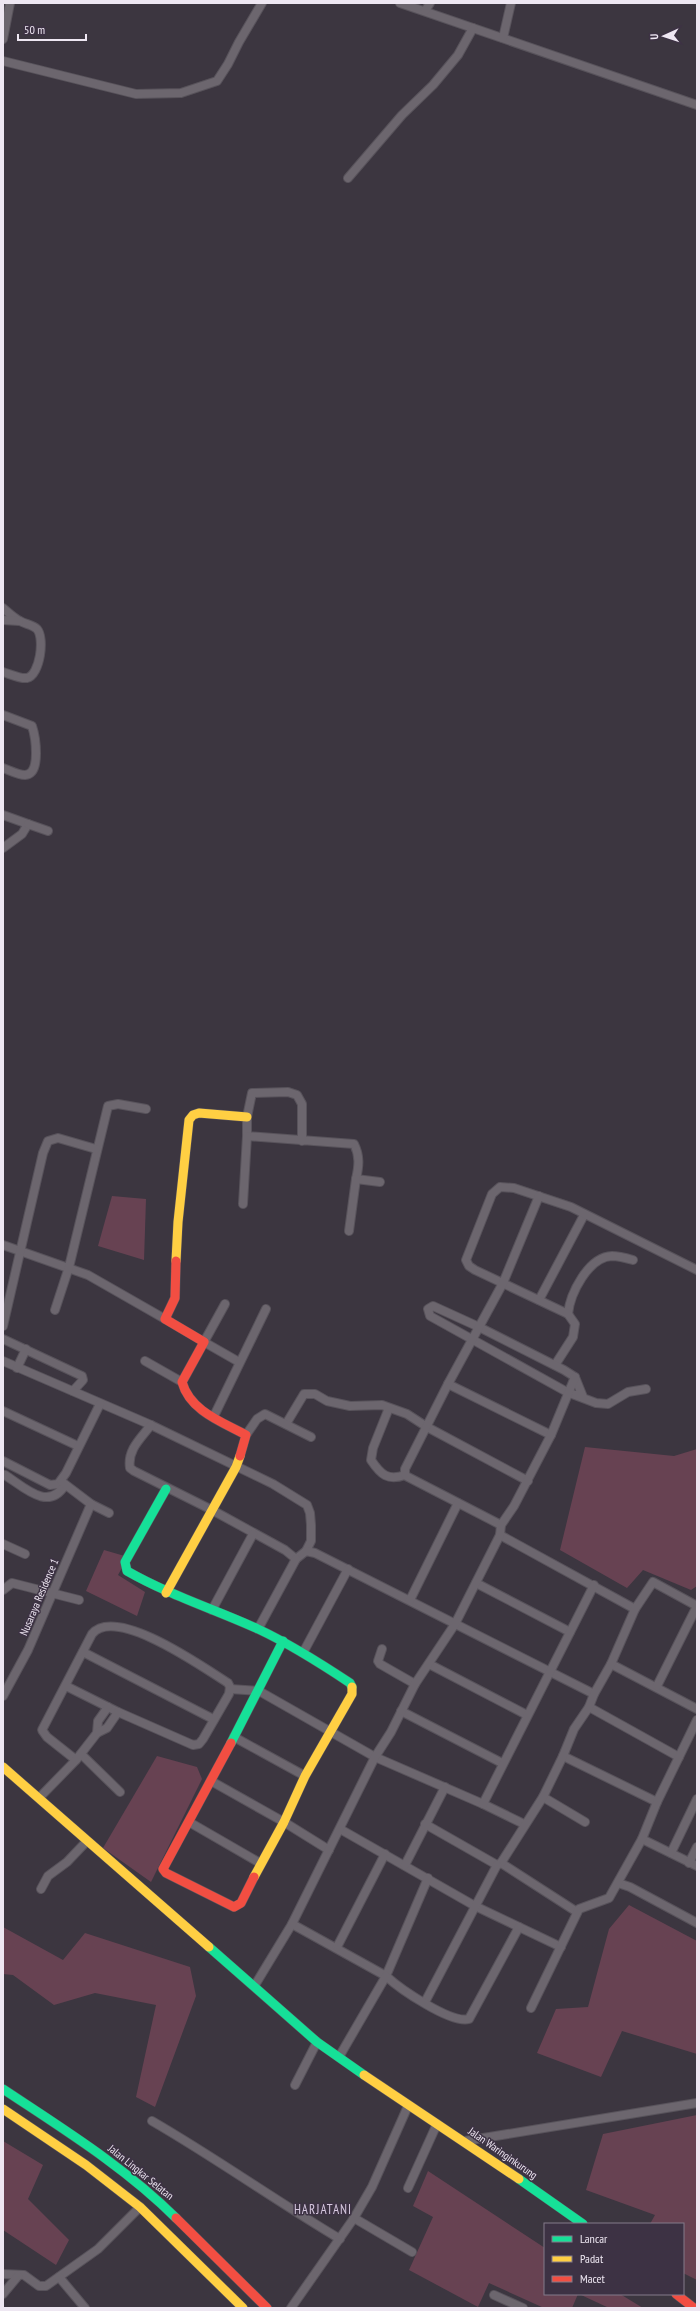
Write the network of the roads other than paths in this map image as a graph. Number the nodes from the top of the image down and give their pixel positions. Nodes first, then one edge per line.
1 (10, 3) edge
2 (262, 3) edge
3 (400, 3) edge
4 (430, 3) edge
5 (511, 3) edge
6 (425, 11) junction
7 (474, 28) junction
8 (503, 38) junction
9 (3, 39) edge
10 (3, 61) edge
11 (697, 105) edge
12 (348, 178) dead end
13 (3, 608) edge
14 (3, 620) edge
15 (19, 621) junction
16 (3, 672) edge
17 (3, 715) edge
18 (3, 768) edge
19 (3, 815) edge
20 (28, 824) junction
21 (48, 831) dead end
22 (3, 848) edge
23 (146, 1109) dead end
24 (247, 1117) junction
25 (247, 1136) junction
26 (302, 1141) junction
27 (96, 1149) junction
28 (356, 1179) junction
29 (380, 1182) dead end
30 (539, 1196) junction
31 (243, 1204) dead end
32 (584, 1215) junction
33 (349, 1231) dead end
34 (3, 1245) edge
35 (21, 1251) junction
36 (633, 1260) dead end
37 (69, 1267) junction
38 (697, 1270) edge
39 (503, 1282) junction
40 (539, 1300) junction
41 (225, 1304) dead end
42 (266, 1309) dead end
43 (55, 1310) dead end
44 (568, 1314) junction
45 (165, 1319) junction
46 (3, 1326) edge
47 (480, 1327) junction
48 (3, 1339) edge
49 (473, 1340) junction
50 (204, 1342) junction
51 (26, 1349) junction
52 (145, 1360) dead end
53 (3, 1361) edge
54 (239, 1362) junction
55 (555, 1365) junction
56 (17, 1368) junction
57 (575, 1377) junction
58 (182, 1382) junction
59 (448, 1384) junction
60 (646, 1389) dead end
61 (73, 1391) junction
62 (567, 1392) junction
63 (583, 1397) junction
64 (100, 1404) junction
65 (390, 1408) junction
66 (3, 1410) edge
67 (214, 1416) junction
68 (286, 1424) junction
69 (151, 1425) junction
70 (427, 1427) junction
71 (246, 1435) junction
72 (551, 1435) junction
73 (310, 1437) dead end
74 (78, 1446) junction
75 (6, 1462) edge
76 (236, 1467) junction
77 (405, 1475) junction
78 (4, 1477) edge
79 (528, 1481) junction
80 (63, 1483) junction
81 (166, 1489) junction
82 (458, 1502) junction
83 (91, 1504) junction
84 (212, 1510) junction
85 (110, 1513) dead end
86 (501, 1525) junction
87 (253, 1534) junction
88 (500, 1536) junction
89 (3, 1544) edge
90 (306, 1551) junction
91 (25, 1554) dead end
92 (296, 1559) junction
93 (348, 1570) junction
94 (476, 1583) junction
95 (594, 1585) junction
96 (3, 1590) edge
97 (52, 1593) junction
98 (166, 1593) junction
99 (78, 1600) dead end
100 (410, 1600) junction
101 (635, 1609) junction
102 (212, 1610) junction
103 (455, 1624) junction
104 (258, 1629) junction
105 (570, 1632) junction
106 (283, 1641) junction
107 (382, 1649) dead end
108 (304, 1651) junction
109 (83, 1652) junction
110 (429, 1664) junction
111 (611, 1664) junction
112 (551, 1672) junction
113 (415, 1684) junction
114 (66, 1686) junction
115 (657, 1686) junction
116 (230, 1689) junction
117 (259, 1691) junction
118 (594, 1694) junction
119 (3, 1696) edge
120 (108, 1707) junction
121 (589, 1707) junction
122 (697, 1709) edge
123 (401, 1711) junction
124 (118, 1712) junction
125 (527, 1715) junction
126 (214, 1719) junction
127 (697, 1720) edge
128 (330, 1731) junction
129 (97, 1733) junction
130 (234, 1737) junction
131 (563, 1756) junction
132 (78, 1757) junction
133 (375, 1757) junction
134 (679, 1757) junction
135 (502, 1764) junction
136 (3, 1767) edge
137 (305, 1776) junction
138 (211, 1781) junction
139 (445, 1787) junction
140 (120, 1792) dead end
141 (543, 1797) junction
142 (39, 1798) junction
143 (697, 1799) edge
144 (657, 1802) junction
145 (483, 1804) junction
146 (189, 1822) junction
147 (284, 1822) junction
148 (585, 1822) dead end
149 (425, 1824) junction
150 (524, 1824) junction
151 (340, 1829) junction
152 (642, 1839) junction
153 (86, 1842) junction
154 (697, 1847) edge
155 (329, 1850) junction
156 (671, 1853) junction
157 (385, 1854) junction
158 (260, 1862) junction
159 (689, 1863) junction
160 (499, 1864) junction
161 (404, 1865) junction
162 (697, 1866) edge
163 (428, 1878) junction
164 (618, 1883) junction
165 (40, 1889) dead end
166 (475, 1906) junction
167 (577, 1912) junction
168 (697, 1923) edge
169 (292, 1924) junction
170 (519, 1927) junction
171 (337, 1947) junction
172 (561, 1947) junction
173 (386, 1976) junction
174 (255, 1985) junction
175 (425, 2002) junction
176 (531, 2008) dead end
177 (317, 2042) junction
178 (339, 2057) junction
179 (295, 2085) dead end
180 (3, 2089) edge
181 (697, 2103) edge
182 (408, 2106) junction
183 (3, 2109) edge
184 (152, 2120) dead end
185 (437, 2124) junction
186 (465, 2141) junction
187 (408, 2188) dead end
188 (140, 2207) junction
189 (354, 2218) junction
190 (582, 2223) edge
191 (340, 2239) junction
192 (412, 2252) dead end
193 (3, 2274) edge
194 (18, 2276) junction
195 (59, 2277) junction
196 (3, 2294) edge
197 (494, 2295) dead end
198 (677, 2295) edge
199 (85, 2308) edge
200 (243, 2308) edge
201 (267, 2308) edge
202 (291, 2308) edge
203 (523, 2308) edge
204 (694, 2308) edge

1 - 9 street
2 - 10 street
3 - 6 street
4 - 6 street
5 - 8 street
6 - 7 street
7 - 8 street
7 - 12 street
8 - 11 street
13 - 15 street
14 - 15 street
15 - 16 street
17 - 18 street
19 - 20 street
20 - 21 street
20 - 22 street
23 - 27 street
24 - 25 street
24 - 26 street
24 - 45 main road
25 - 26 street
25 - 31 street
26 - 28 street
27 - 35 street
27 - 37 street
28 - 29 street
28 - 33 street
30 - 32 street
30 - 39 street
30 - 39 street
32 - 38 street
32 - 40 street
34 - 35 street
35 - 37 street
35 - 46 street
36 - 44 street
37 - 43 street
37 - 45 street
39 - 40 street
39 - 47 street
40 - 44 street
41 - 50 street
42 - 54 street
44 - 55 street
45 - 50 main road
47 - 49 street
47 - 49 street
47 - 55 street
48 - 51 street
49 - 59 street
49 - 62 street
50 - 54 street
50 - 58 main road
51 - 56 street
51 - 61 street
52 - 58 street
53 - 56 street
54 - 67 street
55 - 57 street
56 - 61 street
57 - 62 street
57 - 63 street
58 - 67 main road
59 - 70 street
59 - 72 street
60 - 63 street
61 - 64 street
62 - 63 street
62 - 72 street
64 - 69 street
64 - 74 street
65 - 68 street
65 - 70 street
65 - 77 street
66 - 74 street
67 - 71 main road
68 - 71 street
68 - 73 street
69 - 76 street
69 - 81 street
70 - 77 street
70 - 79 street
71 - 76 main road
72 - 79 street
74 - 80 street
75 - 78 street
75 - 80 street
76 - 84 main road
76 - 90 street
77 - 82 street
78 - 80 street
79 - 86 street
80 - 83 street
81 - 84 street
81 - 98 main road
82 - 86 street
82 - 100 street
83 - 85 street
83 - 97 street, Nusaraya Residence 1
84 - 87 street
84 - 98 main road
86 - 88 street
87 - 92 street
87 - 102 street
88 - 94 street
88 - 95 street
89 - 91 street
90 - 92 street
90 - 93 street
92 - 104 street
93 - 100 street
93 - 108 street
94 - 103 street
94 - 105 street
95 - 101 street
95 - 105 street
96 - 97 street
97 - 99 street
97 - 119 street, Nusaraya Residence 1
98 - 102 main road
100 - 103 street
101 - 111 street
101 - 115 street
102 - 104 main road
103 - 110 street
103 - 112 street
104 - 106 main road
105 - 112 street
106 - 108 main road
106 - 117 main road
107 - 113 street
108 - 128 main road
109 - 114 street
109 - 116 street
109 - 126 street
110 - 113 street
110 - 125 street
111 - 115 street
111 - 118 street
112 - 118 street
112 - 125 street
113 - 123 street
114 - 120 street
114 - 132 street
115 - 122 street
116 - 117 street
116 - 126 street
117 - 128 street
117 - 130 main road
118 - 121 street
120 - 124 street
120 - 129 street
121 - 131 street
121 - 134 street
123 - 133 street
123 - 135 street
124 - 126 street
124 - 129 street
125 - 135 street
127 - 134 street
128 - 133 street
128 - 137 main road
129 - 132 street
130 - 137 street
130 - 138 main road
131 - 141 street
131 - 144 street
132 - 140 street
132 - 142 street
133 - 139 street
133 - 151 street
134 - 144 street
135 - 145 street
136 - 142 main road, Jalan Waringinkurung
137 - 147 main road
138 - 146 main road
138 - 147 street
139 - 145 street
139 - 149 street
141 - 148 street
141 - 150 street
142 - 153 main road, Jalan Waringinkurung
143 - 156 street
144 - 152 street
145 - 150 street
146 - 158 street
146 - 158 main road
147 - 155 street
147 - 158 main road
149 - 160 street
149 - 161 street
150 - 160 street
151 - 155 street
151 - 157 street
152 - 156 street
152 - 164 street
153 - 165 street
153 - 174 main road, Jalan Waringinkurung
154 - 159 street
155 - 169 street
156 - 159 street
157 - 161 street
157 - 171 street
159 - 162 street
160 - 166 street
160 - 167 street
161 - 163 street
163 - 166 street
163 - 173 street
164 - 167 street
164 - 168 street
166 - 170 street
166 - 175 street
167 - 172 street
169 - 171 street
169 - 174 street
170 - 172 street
170 - 175 street
171 - 173 street
172 - 176 street
173 - 175 street
173 - 178 street
174 - 177 main road, Jalan Waringinkurung
177 - 178 main road, Jalan Waringinkurung
177 - 179 street
178 - 182 main road, Jalan Waringinkurung
180 - 201 main road, Jalan Lingkar Selatan
181 - 186 street
182 - 185 main road, Jalan Waringinkurung
182 - 189 street
183 - 188 main road
184 - 191 street
185 - 186 main road, Jalan Waringinkurung
185 - 187 street
186 - 190 main road, Jalan Waringinkurung
188 - 195 street
188 - 200 main road
189 - 191 street
189 - 192 street
191 - 202 street
193 - 194 street
194 - 195 street
194 - 196 street
195 - 199 street
197 - 203 street
198 - 204 main road

